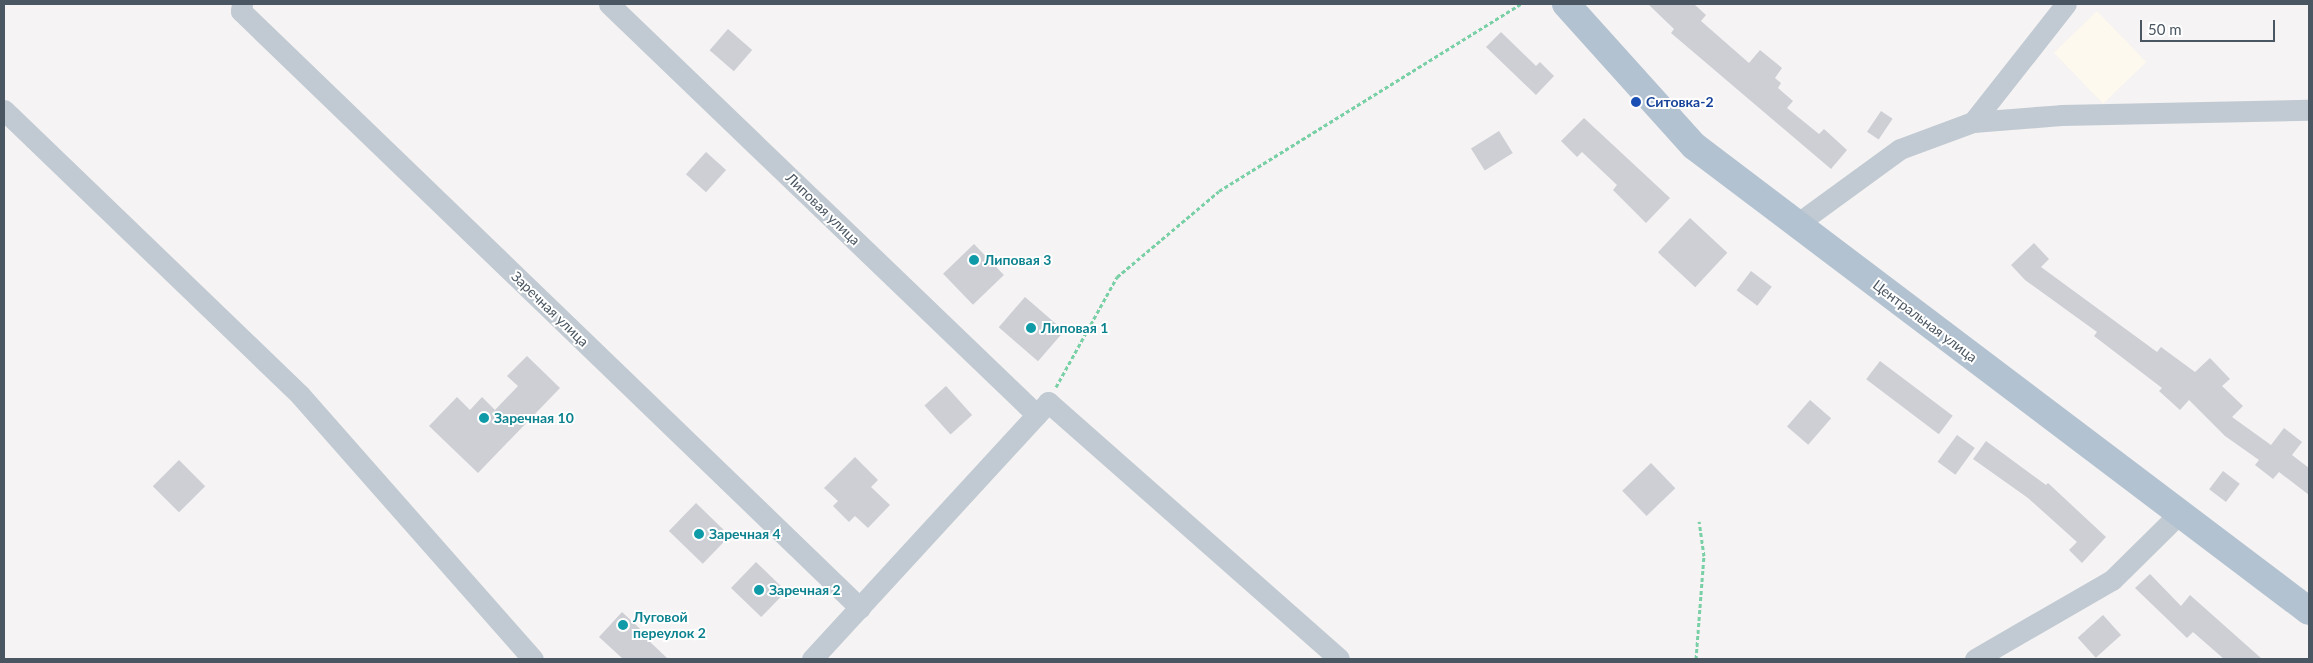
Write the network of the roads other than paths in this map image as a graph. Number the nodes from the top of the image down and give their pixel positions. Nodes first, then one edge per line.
1 (609, 4) edge
2 (1566, 4) edge
3 (2066, 4) edge
4 (241, 7) edge
5 (4, 110) edge
6 (2309, 110) edge
7 (1973, 122) junction
8 (1798, 224) junction
9 (1042, 408) junction
10 (2180, 513) junction
11 (860, 608) junction
12 (2309, 611) edge
13 (533, 659) edge
14 (812, 659) edge
15 (1339, 659) edge
16 (1974, 659) edge

1 - 9 street, Липовая улица
2 - 8 main road, Центральная улица
3 - 7 street
4 - 11 street, Заречная улица
5 - 13 street
6 - 7 street
7 - 8 street
8 - 10 main road, Центральная улица
9 - 11 street
9 - 15 street, Липовая улица
10 - 12 main road, Центральная улица
10 - 16 street
11 - 14 street

